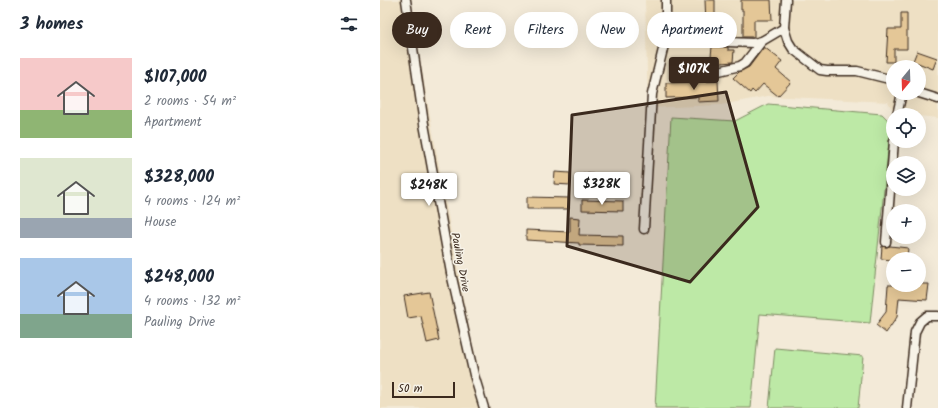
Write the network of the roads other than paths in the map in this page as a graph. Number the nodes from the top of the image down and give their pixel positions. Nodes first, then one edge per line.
1 (406, 0) edge
2 (666, 0) edge
3 (786, 0) edge
4 (784, 28) junction
5 (762, 41) junction
6 (737, 42) edge
7 (694, 77) dead end
8 (886, 78) edge
9 (926, 95) edge
10 (938, 99) edge
11 (893, 148) edge
12 (889, 204) edge
13 (644, 229) dead end
14 (938, 316) edge
15 (484, 408) edge
16 (907, 408) edge

1 - 15 street, Pauling Drive
2 - 13 street
3 - 4 street
4 - 5 street
4 - 8 street
5 - 6 street
5 - 7 street
9 - 10 street
11 - 12 street
14 - 16 street

